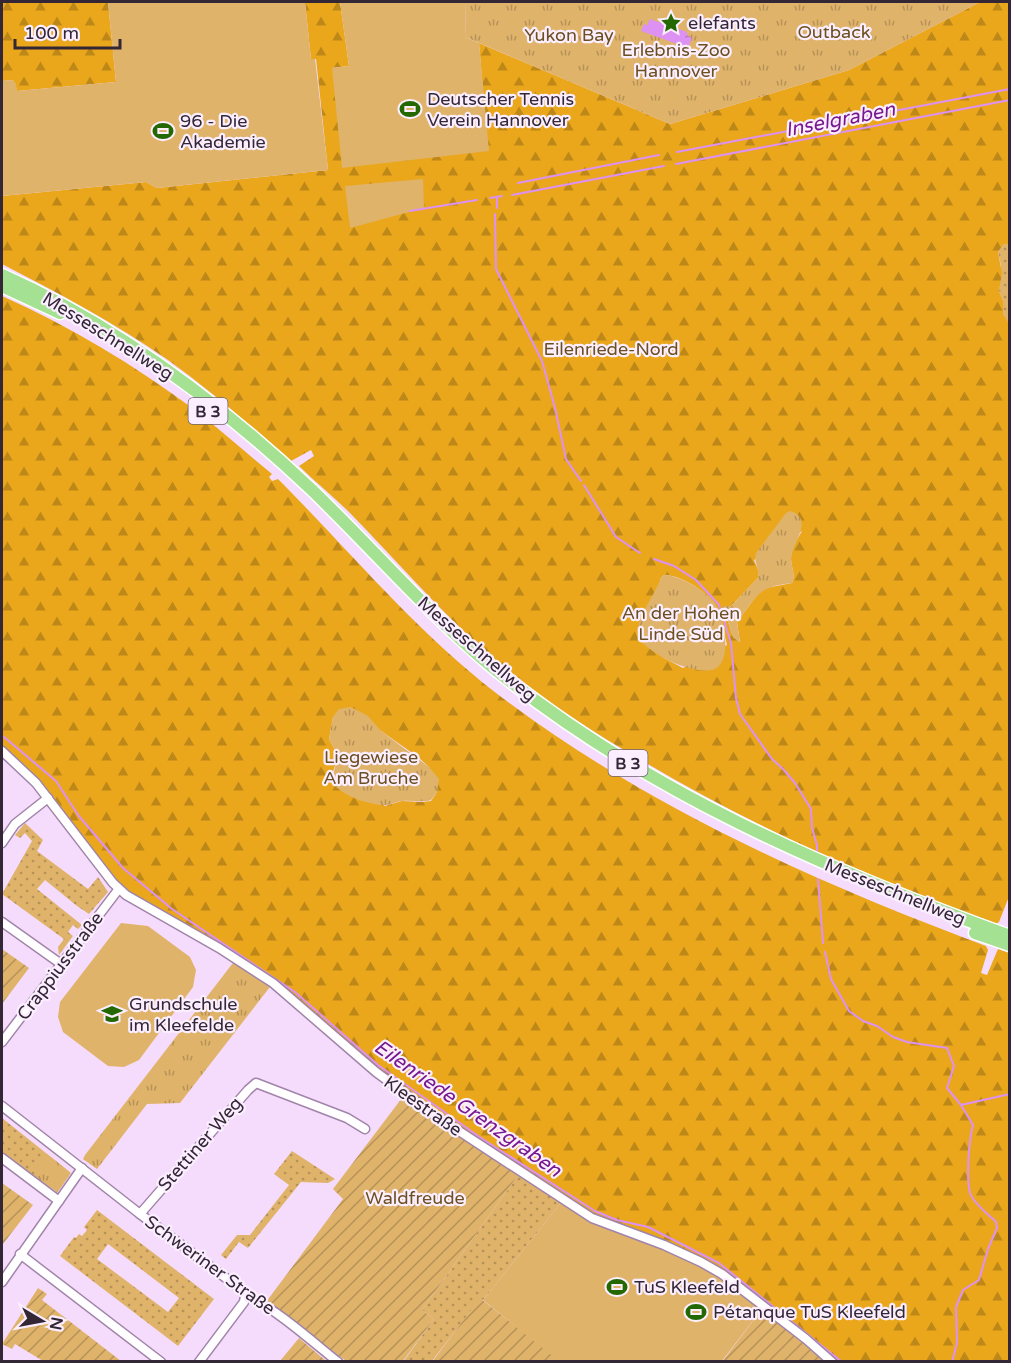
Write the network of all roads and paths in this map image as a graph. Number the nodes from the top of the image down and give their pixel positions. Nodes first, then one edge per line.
1 (2, 275) edge
2 (2, 286) edge
3 (2, 751) edge
4 (48, 798) junction
5 (2, 843) edge
6 (118, 890) junction
7 (2, 922) edge
8 (1010, 936) edge
9 (1010, 945) edge
10 (61, 964) junction
11 (2, 1042) edge
12 (2, 1106) edge
13 (365, 1129) dead end
14 (2, 1158) edge
15 (82, 1168) junction
16 (58, 1201) junction
17 (140, 1214) junction
18 (20, 1254) junction
19 (5, 1268) edge
20 (2, 1282) edge
21 (245, 1296) junction
22 (161, 1362) edge
23 (199, 1362) edge
24 (338, 1362) edge
25 (832, 1362) edge

1 - 8 highway, Messeschnellweg / B 3
2 - 9 highway, Messeschnellweg / B 3
3 - 4 street, Kleestraße
4 - 5 street
4 - 6 street, Kleestraße
6 - 10 street, Crappiusstraße
6 - 25 street, Kleestraße
7 - 10 street
10 - 11 street, Crappiusstraße
12 - 15 street, Schweriner Straße
13 - 17 street, Stettiner Weg
14 - 16 street
15 - 16 street
15 - 17 street, Schweriner Straße
16 - 18 street
17 - 21 street, Schweriner Straße
18 - 19 street
18 - 22 street
19 - 20 street
21 - 23 street
21 - 24 street, Schweriner Straße

